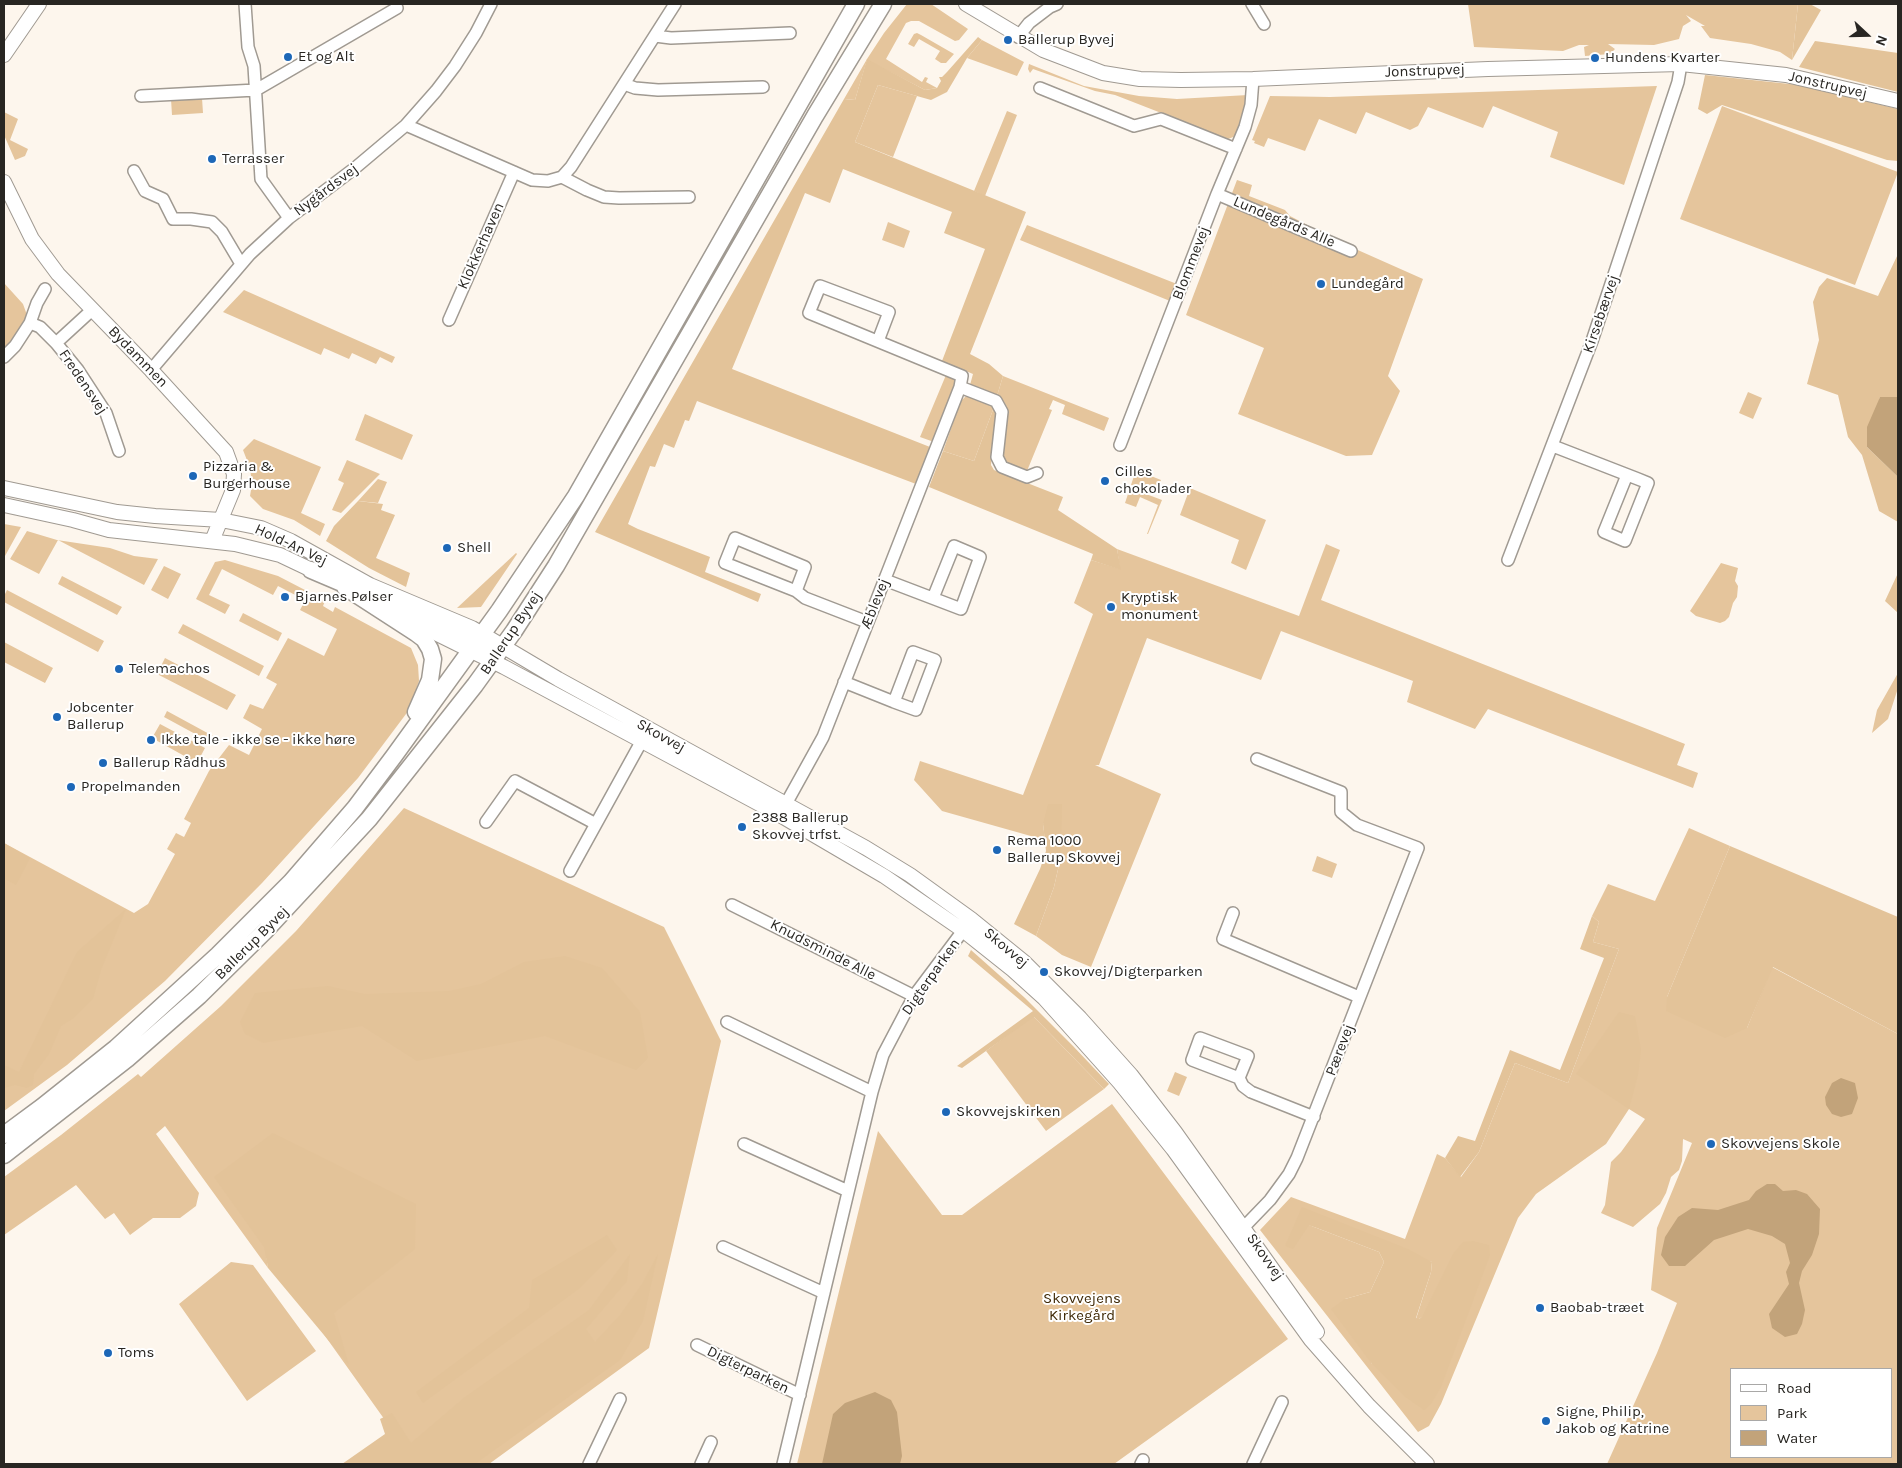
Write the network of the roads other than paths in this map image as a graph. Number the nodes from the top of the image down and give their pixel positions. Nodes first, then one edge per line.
1 (39, 4) edge
2 (245, 4) edge
3 (491, 4) edge
4 (675, 4) edge
5 (856, 4) edge
6 (883, 4) edge
7 (966, 4) edge
8 (1057, 4) edge
9 (1252, 4) edge
10 (397, 8) dead end
11 (1264, 24) dead end
12 (790, 33) dead end
13 (655, 36) junction
14 (1018, 37) junction
15 (4, 55) edge
16 (1681, 64) junction
17 (1253, 78) junction
18 (624, 84) junction
19 (763, 87) dead end
20 (1040, 88) dead end
21 (256, 90) junction
22 (141, 96) dead end
23 (1898, 101) edge
24 (406, 125) junction
25 (1236, 149) junction
26 (134, 171) dead end
27 (514, 172) junction
28 (562, 177) junction
29 (4, 182) edge
30 (1217, 194) junction
31 (689, 197) dead end
32 (289, 218) junction
33 (1351, 251) dead end
34 (242, 264) junction
35 (46, 289) dead end
36 (92, 310) junction
37 (449, 320) dead end
38 (30, 323) junction
39 (878, 342) junction
40 (56, 343) junction
41 (4, 357) edge
42 (151, 370) junction
43 (960, 387) junction
44 (1120, 445) dead end
45 (1553, 446) junction
46 (119, 451) dead end
47 (1037, 473) dead end
48 (1627, 475) junction
49 (4, 488) edge
50 (4, 505) edge
51 (221, 520) junction
52 (212, 541) junction
53 (1508, 560) dead end
54 (311, 570) junction
55 (885, 580) junction
56 (345, 587) junction
57 (796, 591) junction
58 (933, 598) junction
59 (867, 622) junction
60 (477, 642) junction
61 (504, 646) junction
62 (493, 661) junction
63 (844, 682) junction
64 (894, 702) junction
65 (645, 735) junction
66 (394, 756) junction
67 (1257, 759) dead end
68 (783, 810) junction
69 (486, 822) dead end
70 (596, 824) junction
71 (570, 871) dead end
72 (732, 905) dead end
73 (1233, 913) dead end
74 (967, 925) junction
75 (914, 996) junction
76 (1360, 997) junction
77 (727, 1022) dead end
78 (1240, 1078) junction
79 (872, 1092) junction
80 (1314, 1117) junction
81 (4, 1135) edge
82 (744, 1144) dead end
83 (4, 1155) edge
84 (848, 1191) junction
85 (1239, 1231) junction
86 (723, 1247) dead end
87 (824, 1293) junction
88 (697, 1345) dead end
89 (800, 1395) junction
90 (620, 1399) dead end
91 (1282, 1402) dead end
92 (711, 1442) dead end
93 (589, 1464) edge
94 (701, 1464) edge
95 (783, 1464) edge
96 (1253, 1464) edge
97 (1426, 1464) edge

1 - 15 street
2 - 21 street
3 - 24 street, Nygårdsvej
4 - 13 street
5 - 60 main road, Ballerup Byvej
6 - 61 main road, Ballerup Byvej
7 - 14 street, Jonstrupvej
8 - 14 street
9 - 11 street
10 - 21 street
12 - 13 street
13 - 18 street
14 - 17 street, Jonstrupvej
16 - 17 street, Jonstrupvej
16 - 23 street, Jonstrupvej
16 - 45 street, Kirsebærvej
17 - 25 street, Blommevej
18 - 19 street
18 - 28 street
20 - 25 street
21 - 22 street
21 - 32 street
24 - 27 street
24 - 32 street, Nygårdsvej
25 - 30 street, Blommevej
26 - 34 street
27 - 28 street
27 - 37 street, Klokkerhaven
28 - 31 street
29 - 36 street, Bydammen
30 - 33 street, Lundegårds Alle
30 - 44 street, Blommevej
32 - 34 street, Nygårdsvej
34 - 42 street, Nygårdsvej
35 - 38 street
36 - 40 street, Fredensvej
36 - 42 street, Bydammen
38 - 40 street, Fredensvej
38 - 41 street
39 - 39 street
39 - 43 street
40 - 46 street, Fredensvej
42 - 51 street, Bydammen
43 - 47 street
43 - 55 street, Æblevej
45 - 48 street
45 - 53 street, Kirsebærvej
48 - 48 street
49 - 51 street, Hold-An Vej
50 - 52 street, Hold-An Vej
51 - 52 street, Bydammen
51 - 60 street, Hold-An Vej
52 - 54 street, Hold-An Vej
54 - 56 street, Hold-An Vej
54 - 60 main road
55 - 58 street
55 - 59 street, Æblevej
56 - 60 street, Hold-An Vej
56 - 66 main road
57 - 57 street
57 - 59 street
58 - 58 street
59 - 63 street, Æblevej
60 - 61 main road
60 - 62 street, Hold-An Vej
60 - 66 main road, Ballerup Byvej
61 - 62 main road, Ballerup Byvej
61 - 65 street, Skovvej
62 - 65 street, Skovvej
62 - 83 main road, Ballerup Byvej
63 - 64 street
63 - 68 street, Æblevej
64 - 64 street
65 - 68 street, Skovvej
65 - 70 street
66 - 81 main road, Ballerup Byvej
67 - 76 street, Pærevej
68 - 74 street, Skovvej
69 - 70 street
70 - 71 street
72 - 75 street, Knudsminde Alle
73 - 76 street
74 - 75 street, Digterparken
74 - 85 street, Skovvej
75 - 79 street, Digterparken
76 - 80 street, Pærevej
77 - 79 street
78 - 78 street
78 - 80 street
79 - 84 street, Digterparken
80 - 85 street, Pærevej
82 - 84 street
84 - 87 street, Digterparken
85 - 97 street, Skovvej
86 - 87 street
87 - 89 street, Digterparken
88 - 89 street, Digterparken
89 - 95 street, Digterparken
90 - 93 street
91 - 96 street
92 - 94 street

